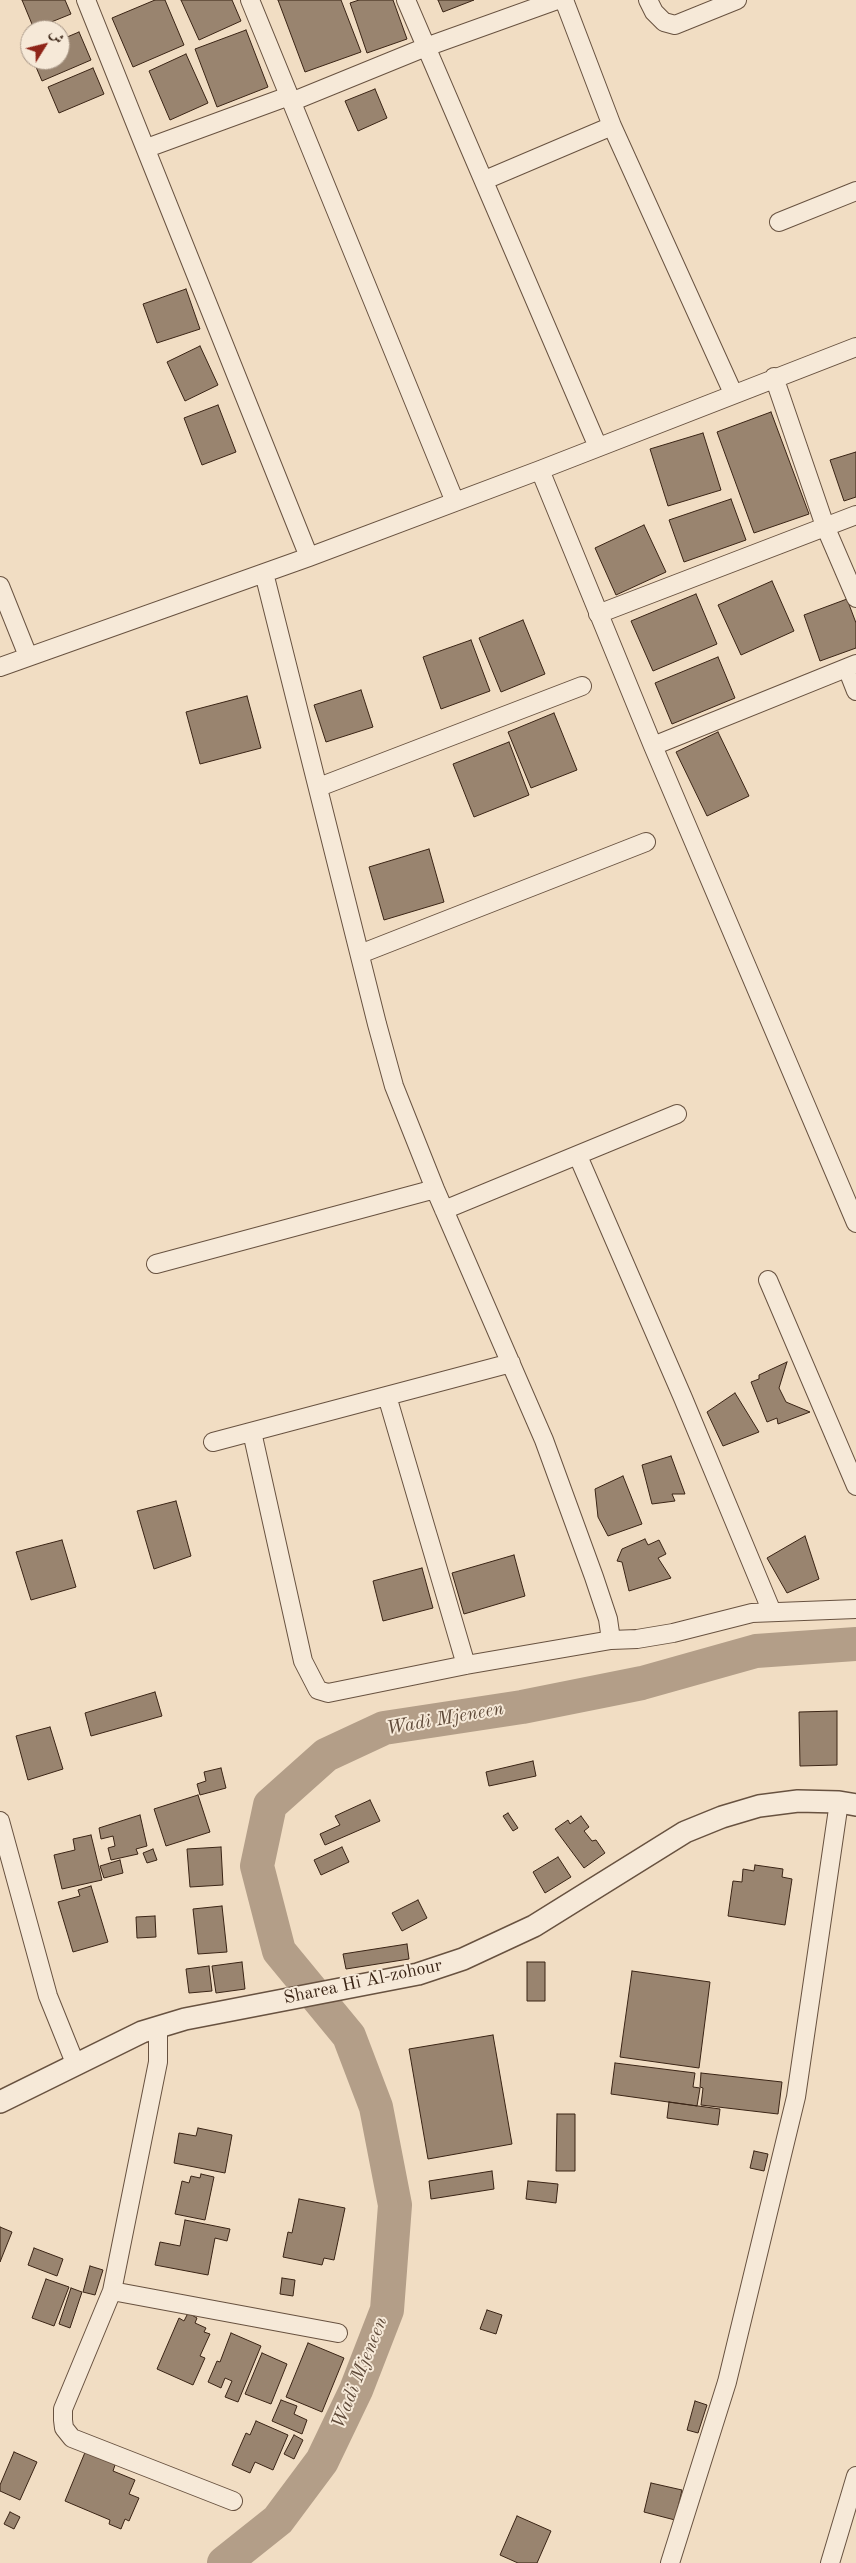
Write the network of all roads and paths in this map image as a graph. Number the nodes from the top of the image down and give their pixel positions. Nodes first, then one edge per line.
1 (86, 0) edge
2 (250, 0) edge
3 (406, 0) edge
4 (557, 0) edge
5 (564, 0) edge
6 (648, 0) edge
7 (737, 0) edge
8 (426, 47) junction
9 (290, 99) junction
10 (612, 126) junction
11 (147, 148) junction
12 (485, 180) junction
13 (856, 192) edge
14 (780, 222) dead end
15 (856, 347) edge
16 (774, 377) junction
17 (733, 393) junction
18 (598, 447) junction
19 (540, 470) junction
20 (455, 502) junction
21 (856, 515) edge
22 (825, 526) junction
23 (309, 557) junction
24 (264, 573) junction
25 (0, 586) edge
26 (856, 598) edge
27 (598, 614) junction
28 (28, 656) junction
29 (851, 666) edge
30 (0, 667) edge
31 (582, 686) dead end
32 (856, 691) edge
33 (653, 746) junction
34 (319, 787) junction
35 (646, 842) dead end
36 (360, 954) junction
37 (677, 1114) dead end
38 (578, 1156) junction
39 (435, 1189) junction
40 (444, 1210) junction
41 (856, 1223) edge
42 (156, 1264) dead end
43 (768, 1280) dead end
44 (511, 1363) junction
45 (387, 1396) junction
46 (252, 1432) junction
47 (213, 1442) dead end
48 (856, 1486) edge
49 (856, 1609) edge
50 (772, 1612) junction
51 (611, 1640) junction
52 (466, 1665) junction
53 (848, 1803) edge
54 (0, 1821) edge
55 (158, 2027) junction
56 (75, 2063) junction
57 (0, 2102) edge
58 (112, 2291) junction
59 (338, 2333) dead end
60 (856, 2476) edge
61 (233, 2501) dead end
62 (670, 2563) edge
63 (830, 2563) edge

1 - 11 street
2 - 9 street
3 - 8 street
4 - 8 street
5 - 10 street
6 - 7 street
8 - 9 street
8 - 12 street
9 - 11 street
9 - 20 street
10 - 12 street
10 - 17 street
11 - 23 street
12 - 18 street
13 - 14 street
15 - 16 street
16 - 17 street
16 - 22 street
17 - 18 street
18 - 19 street
19 - 20 street
19 - 27 street
20 - 23 street
21 - 22 street
22 - 26 street
22 - 27 street
23 - 24 street
24 - 28 street
24 - 34 street
25 - 28 street
27 - 33 street
28 - 30 street
29 - 32 street
29 - 33 street
31 - 34 street
33 - 41 street
34 - 36 street
35 - 36 street
36 - 39 street
37 - 38 street
38 - 40 street
38 - 50 street
39 - 40 street
39 - 42 street
40 - 44 street
43 - 48 street
44 - 45 street
44 - 51 street
45 - 46 street
45 - 52 street
46 - 47 street
46 - 52 street
49 - 50 street
50 - 51 street
51 - 52 street
53 - 55 street, Sharea Hi Al-zohour
53 - 62 street
54 - 56 street
55 - 56 street, Sharea Hi Al-zohour
55 - 58 street
56 - 57 street, Sharea Hi Al-zohour
58 - 59 street
58 - 61 street
60 - 63 street

